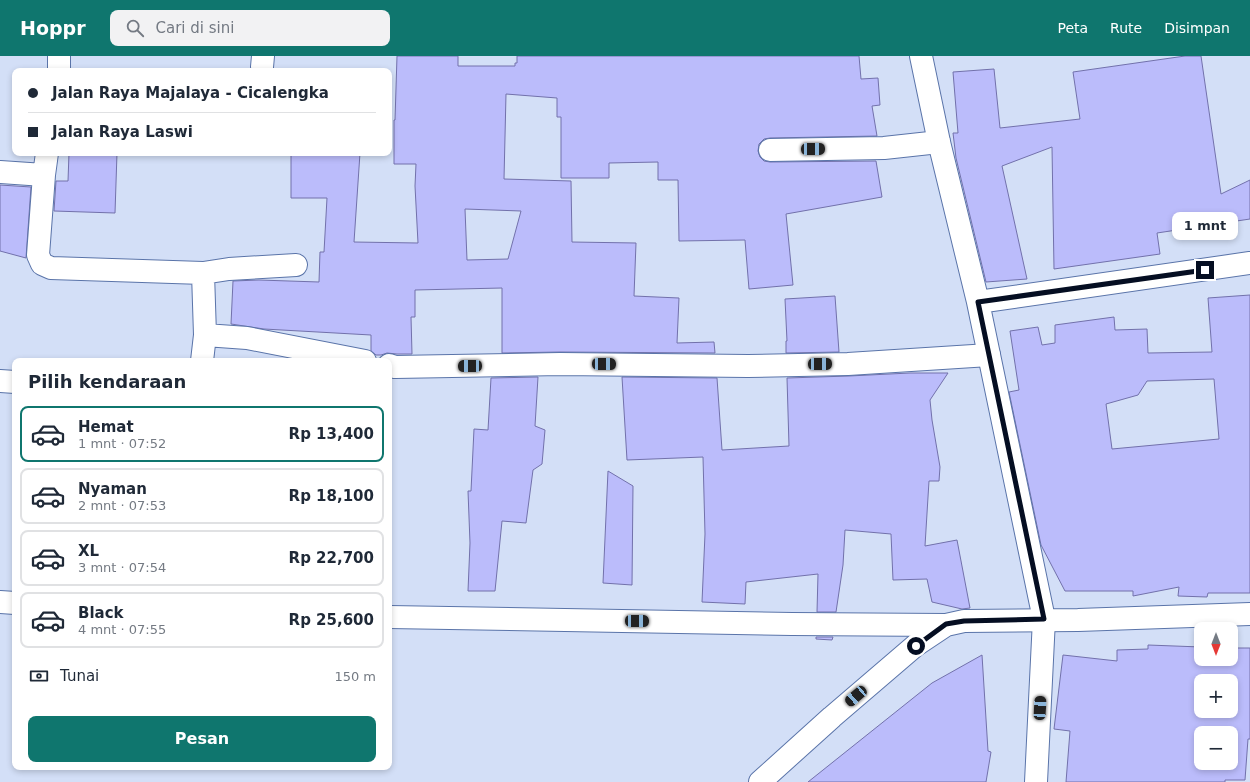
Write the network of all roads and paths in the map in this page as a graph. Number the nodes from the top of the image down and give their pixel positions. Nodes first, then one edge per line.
1 (59, 56) edge
2 (921, 56) edge
3 (59, 68) edge
4 (939, 142) junction
5 (770, 150) dead end
6 (47, 156) edge
7 (0, 172) edge
8 (44, 175) junction
9 (1250, 263) edge
10 (296, 265) dead end
11 (202, 273) junction
12 (978, 302) junction
13 (204, 335) junction
14 (989, 355) junction
15 (202, 358) edge
16 (350, 358) edge
17 (392, 366) edge
18 (0, 381) edge
19 (12, 382) edge
20 (0, 602) edge
21 (12, 603) edge
22 (1250, 614) edge
23 (392, 617) edge
24 (1037, 620) junction
25 (955, 623) junction
26 (760, 782) edge
27 (1036, 782) edge

1 - 3 street
2 - 4 street
4 - 5 street
4 - 12 street
6 - 8 street
7 - 8 street
8 - 11 street
9 - 12 street
10 - 11 street
11 - 13 street
12 - 14 street
13 - 15 street
13 - 16 street
14 - 17 street
14 - 24 street
18 - 19 street
20 - 21 street
22 - 24 street
23 - 25 street
24 - 25 street
24 - 27 street
25 - 26 street

